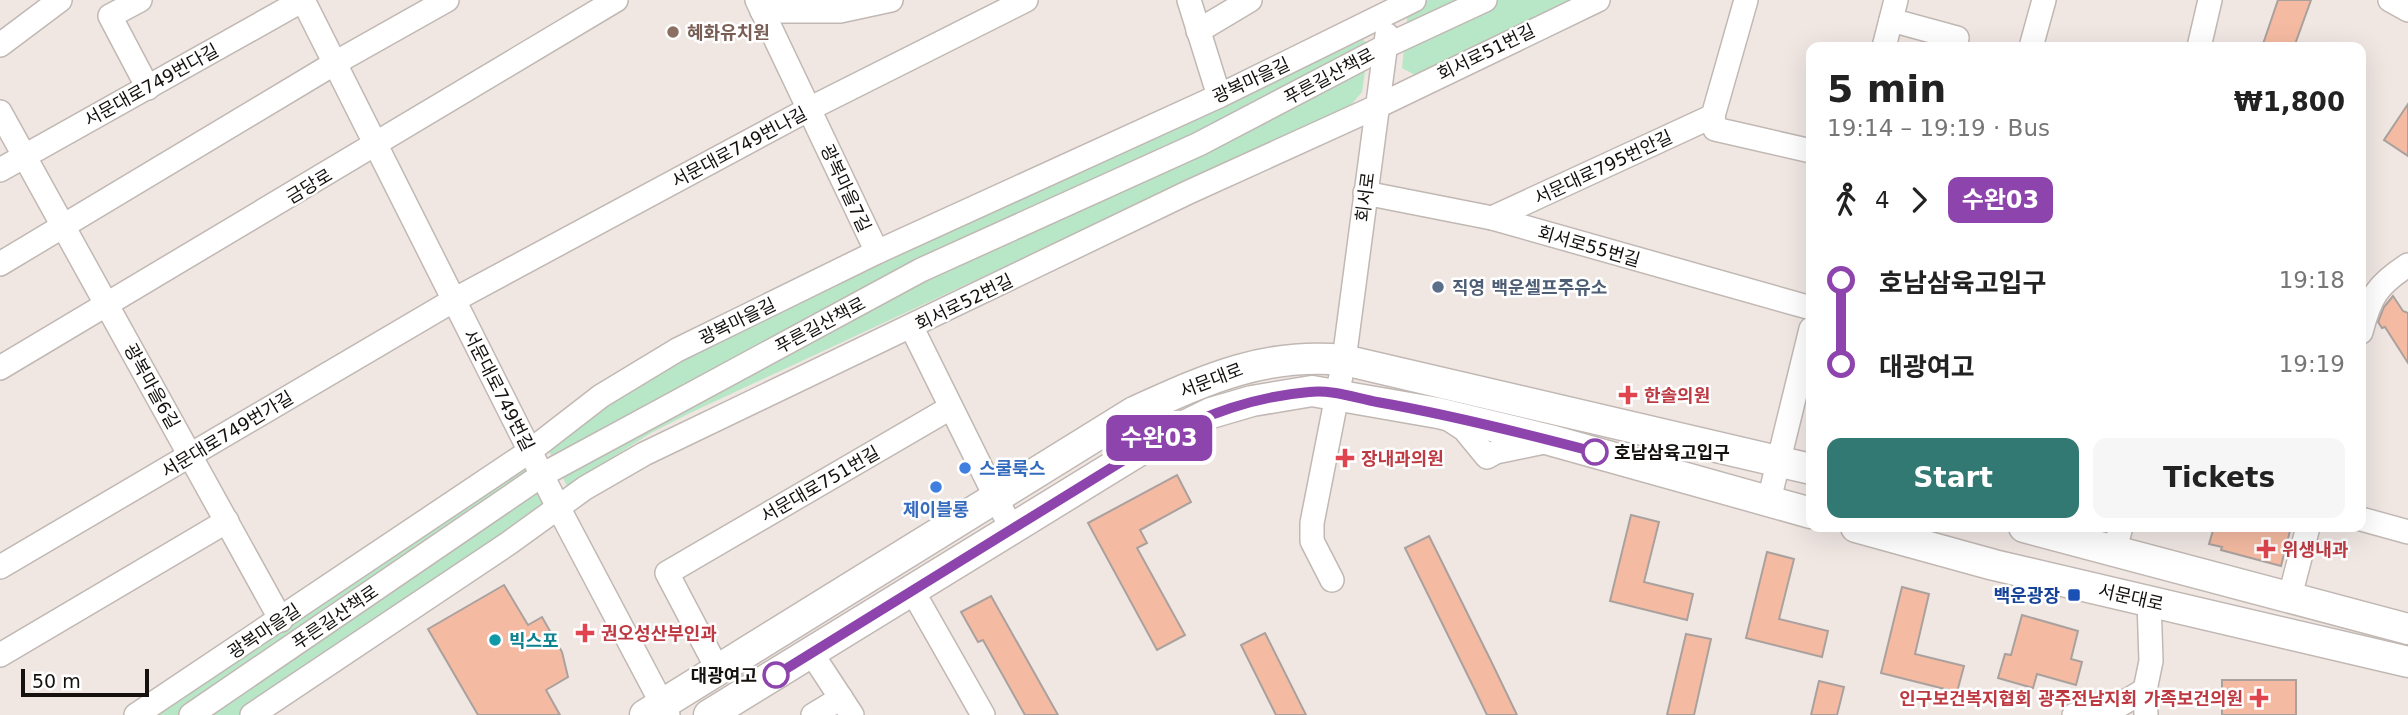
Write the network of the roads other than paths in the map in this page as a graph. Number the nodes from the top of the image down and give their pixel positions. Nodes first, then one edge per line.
1 (60, 0) edge
2 (140, 0) edge
3 (303, 0) edge
4 (447, 0) edge
5 (616, 0) edge
6 (1026, 0) edge
7 (1188, 0) edge
8 (1250, 0) edge
9 (1414, 0) edge
10 (1485, 0) edge
11 (1598, 0) edge
12 (1746, 0) edge
13 (2043, 0) edge
14 (2210, 0) edge
15 (2390, 0) edge
16 (887, 1) edge
17 (760, 5) edge
18 (1389, 7) edge
19 (1893, 10) edge
20 (2408, 10) edge
21 (1198, 31) junction
22 (1957, 38) dead end
23 (1885, 42) edge
24 (2032, 42) edge
25 (2200, 42) edge
26 (0, 45) edge
27 (1387, 46) junction
28 (335, 63) junction
29 (148, 88) junction
30 (1219, 96) junction
31 (1376, 107) junction
32 (809, 110) junction
33 (0, 112) edge
34 (1713, 116) junction
35 (377, 145) junction
36 (1806, 150) edge
37 (24, 156) junction
38 (0, 170) edge
39 (1365, 193) junction
40 (1492, 218) junction
41 (63, 225) junction
42 (877, 252) junction
43 (0, 264) edge
44 (2408, 265) edge
45 (454, 300) junction
46 (107, 306) junction
47 (1806, 307) edge
48 (2366, 312) edge
49 (912, 328) junction
50 (1806, 350) edge
51 (1344, 360) junction
52 (0, 368) edge
53 (1338, 395) junction
54 (950, 408) junction
55 (530, 451) junction
56 (191, 456) junction
57 (1780, 461) junction
58 (1806, 468) edge
59 (542, 475) junction
60 (995, 497) junction
61 (1769, 500) junction
62 (558, 507) junction
63 (1806, 511) edge
64 (2366, 520) edge
65 (227, 521) junction
66 (1011, 528) junction
67 (1874, 532) edge
68 (2062, 532) edge
69 (2307, 532) edge
70 (2408, 532) edge
71 (2084, 535) edge
72 (2118, 539) edge
73 (0, 567) edge
74 (1332, 580) dead end
75 (912, 590) junction
76 (2290, 596) junction
77 (2149, 601) junction
78 (281, 620) junction
79 (2408, 629) edge
80 (0, 654) edge
81 (812, 654) junction
82 (2408, 662) edge
83 (718, 670) junction
84 (2145, 690) junction
85 (846, 706) edge
86 (658, 711) edge
87 (135, 715) edge
88 (191, 715) edge
89 (253, 715) edge
90 (709, 715) edge
91 (813, 715) edge
92 (983, 715) edge
93 (2074, 715) edge
94 (2146, 715) edge

1 - 26 street
2 - 29 street
3 - 28 street, 서문대로749번길
3 - 29 street, 서문대로749번다길
4 - 28 street
5 - 35 street, 금당로
6 - 32 street, 서문대로749번나길
7 - 21 street
8 - 21 street
9 - 18 street, 광복마을길
10 - 27 street, 푸른길산책로
11 - 31 street, 회서로51번길
12 - 34 street
13 - 24 street
14 - 25 street
15 - 20 street
16 - 17 street, 광복마을7길
17 - 32 street, 광복마을7길
18 - 27 street, 회서로
18 - 30 street, 광복마을길
19 - 22 street
19 - 23 street
21 - 30 street
27 - 31 street, 회서로
27 - 59 street, 푸른길산책로
28 - 35 street, 서문대로749번길
28 - 41 street
29 - 37 street, 서문대로749번다길
30 - 42 street, 광복마을길
31 - 39 street, 회서로
31 - 49 street, 회서로52번길
32 - 42 street, 광복마을7길
32 - 45 street, 서문대로749번나길
33 - 37 street, 광복마을6길
34 - 36 street
34 - 40 street, 서문대로795번안길
35 - 45 street, 서문대로749번길
35 - 46 street, 금당로
37 - 38 street, 서문대로749번다길
37 - 41 street, 광복마을6길
39 - 40 street, 회서로55번길
39 - 51 street, 회서로
40 - 47 street, 회서로55번길
41 - 43 street
41 - 46 street, 광복마을6길
42 - 55 street, 광복마을길
44 - 48 street
45 - 55 street, 서문대로749번길
45 - 56 street, 서문대로749번가길
46 - 52 street, 금당로
46 - 56 street, 광복마을6길
49 - 54 street
49 - 62 street, 회서로52번길
50 - 57 street
51 - 53 street, 회서로
51 - 57 main road, 서문대로
51 - 60 main road, 서문대로
53 - 61 main road, 서문대로
53 - 66 main road, 서문대로
53 - 74 street, 회서로
54 - 60 street
54 - 83 street, 서문대로751번길
55 - 59 street, 서문대로749번길
55 - 78 street, 광복마을길
56 - 65 street, 광복마을6길
56 - 73 street, 서문대로749번가길
57 - 58 main road, 서문대로
57 - 61 street
59 - 62 street, 서문대로749번길
59 - 88 street, 푸른길산책로
60 - 66 street
60 - 83 main road, 서문대로
61 - 63 main road, 서문대로
62 - 86 street, 서문대로749번길
62 - 89 street, 회서로52번길
64 - 70 street
65 - 78 street, 광복마을6길
65 - 80 street
66 - 75 main road, 서문대로
67 - 77 main road, 서문대로
68 - 71 main road
69 - 76 street
71 - 72 main road
72 - 76 main road
75 - 81 main road, 서문대로
75 - 92 street
76 - 79 main road
77 - 82 main road, 서문대로
77 - 84 street
78 - 87 street, 광복마을길
81 - 85 street
81 - 90 main road, 서문대로
83 - 86 main road, 서문대로
84 - 93 street
84 - 94 street
85 - 91 street

